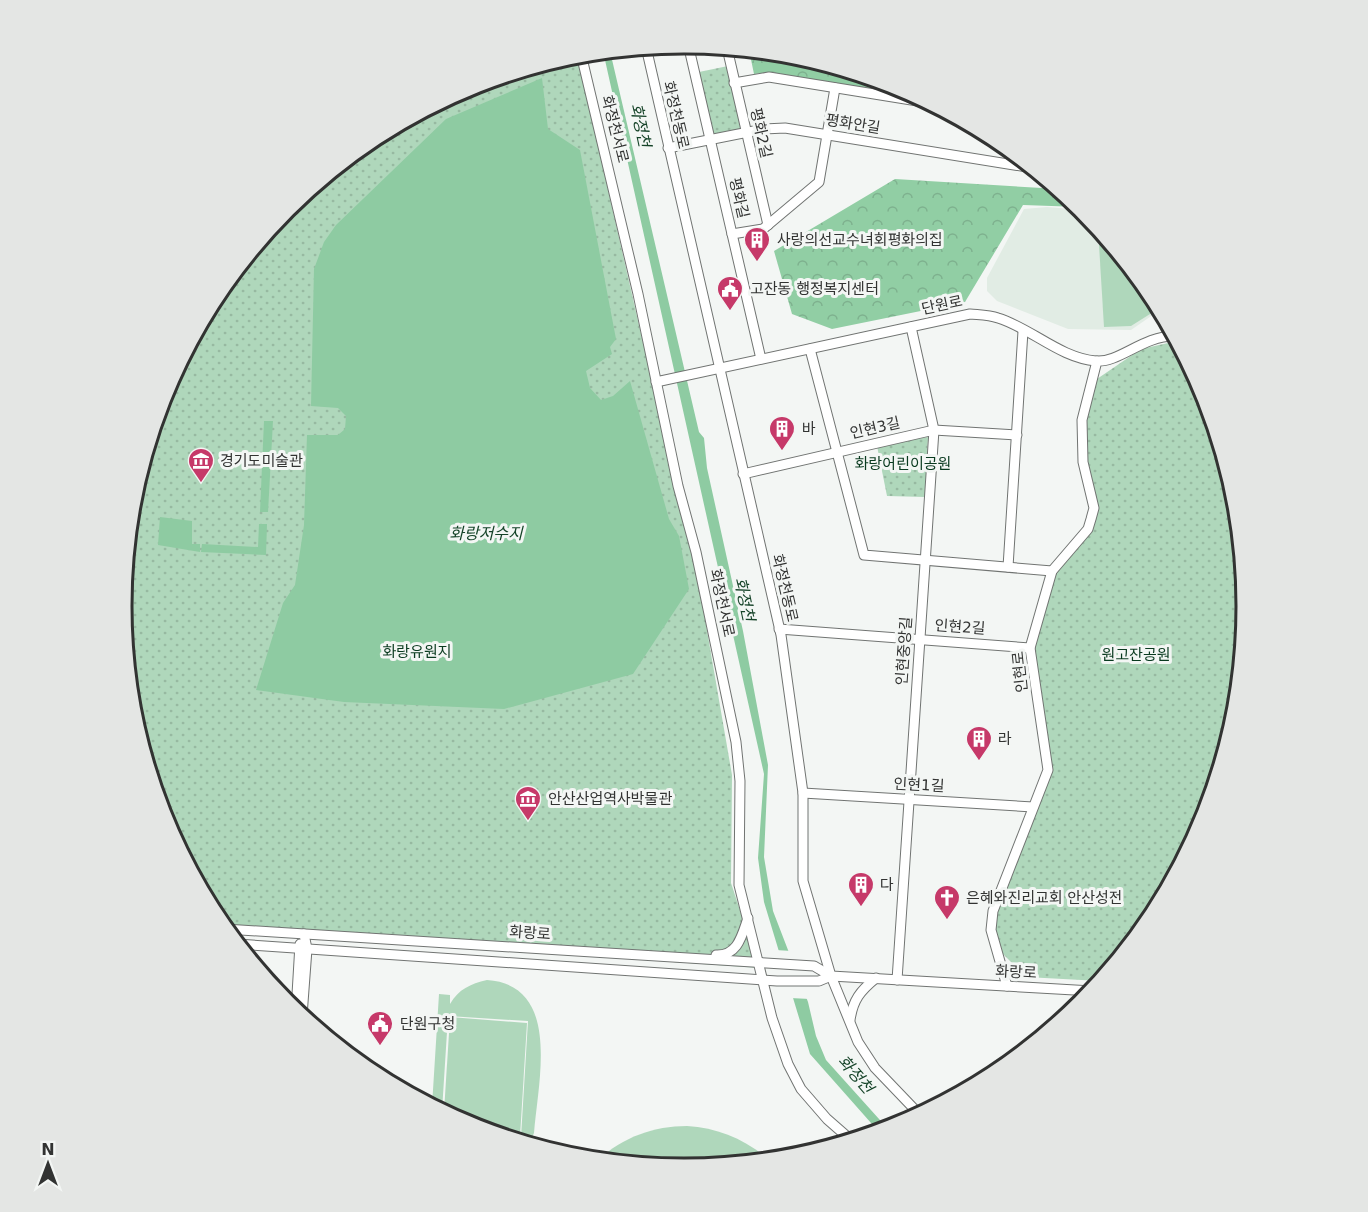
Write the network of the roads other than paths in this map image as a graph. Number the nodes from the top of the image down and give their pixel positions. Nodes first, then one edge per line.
1 (690, 54) edge
2 (648, 55) edge
3 (729, 56) edge
4 (583, 64) edge
5 (734, 82) junction
6 (836, 88) junction
7 (900, 98) edge
8 (745, 132) junction
9 (827, 135) junction
10 (710, 139) junction
11 (668, 148) junction
12 (1016, 165) edge
13 (768, 225) junction
14 (732, 234) junction
15 (911, 327) junction
16 (1023, 331) junction
17 (1165, 336) edge
18 (810, 349) junction
19 (761, 359) junction
20 (1097, 361) junction
21 (720, 368) junction
22 (660, 381) junction
23 (934, 430) junction
24 (1017, 435) junction
25 (837, 452) junction
26 (743, 474) junction
27 (926, 561) junction
28 (1008, 567) junction
29 (1052, 571) junction
30 (779, 629) junction
31 (920, 639) junction
32 (1030, 648) junction
33 (803, 793) junction
34 (909, 800) junction
35 (1033, 807) junction
36 (748, 918) junction
37 (237, 930) edge
38 (304, 934) junction
39 (248, 945) edge
40 (303, 948) junction
41 (692, 958) junction
42 (759, 962) junction
43 (831, 976) junction
44 (876, 978) junction
45 (764, 979) junction
46 (897, 980) junction
47 (1007, 986) junction
48 (1080, 990) edge
49 (297, 999) edge
50 (302, 1004) edge
51 (850, 1023) junction
52 (913, 1108) edge
53 (844, 1134) edge

1 - 10 street, 평화길
2 - 11 street, 화정천동로
3 - 5 street, 평화2길
4 - 22 street, 화정천서로
5 - 6 street
5 - 8 street, 평화2길
6 - 7 street
6 - 9 street
8 - 9 street, 평화안길
8 - 10 street, 평화안길
8 - 13 street, 평화2길
9 - 12 street, 평화안길
9 - 13 street
10 - 11 street, 평화안길
10 - 14 street, 평화길
11 - 21 street, 화정천동로
13 - 14 street
14 - 19 street, 평화길
15 - 16 street, 단원로
15 - 18 street, 단원로
15 - 23 street, 인현중앙길
16 - 20 street, 단원로
16 - 24 street
17 - 20 street
18 - 19 street, 단원로
18 - 25 street
19 - 21 street, 단원로
20 - 29 street, 인현로
21 - 22 street, 단원로
21 - 26 street, 화정천동로
22 - 36 street, 화정천서로
23 - 24 street, 인현3길
23 - 25 street, 인현3길
23 - 27 street, 인현중앙길
24 - 28 street
25 - 26 street, 인현3길
25 - 27 street
26 - 30 street, 화정천동로
27 - 28 street
27 - 31 street, 인현중앙길
28 - 29 street
29 - 32 street, 인현로
30 - 31 street, 인현2길
30 - 33 street, 화정천동로
31 - 32 street, 인현2길
31 - 34 street, 인현중앙길
32 - 35 street, 인현로
33 - 34 street, 인현1길
33 - 43 street, 화정천동로
34 - 35 street, 인현1길
34 - 46 street, 인현중앙길
35 - 47 street, 인현로
36 - 41 street
36 - 42 street, 화정천서로
37 - 38 street, 화랑로
38 - 40 street
38 - 41 street, 화랑로
39 - 40 street, 화랑로
40 - 45 street, 화랑로
40 - 49 street
40 - 50 street
41 - 42 street, 화랑로
42 - 43 street, 화랑로
42 - 45 street, 화정천서로
43 - 44 street, 화랑로
43 - 45 street, 화랑로
43 - 51 street, 화정천동로
44 - 46 street, 화랑로
44 - 51 street
45 - 53 street, 화정천서로
46 - 47 street, 화랑로
47 - 48 street, 화랑로
51 - 52 street, 화정천동로

